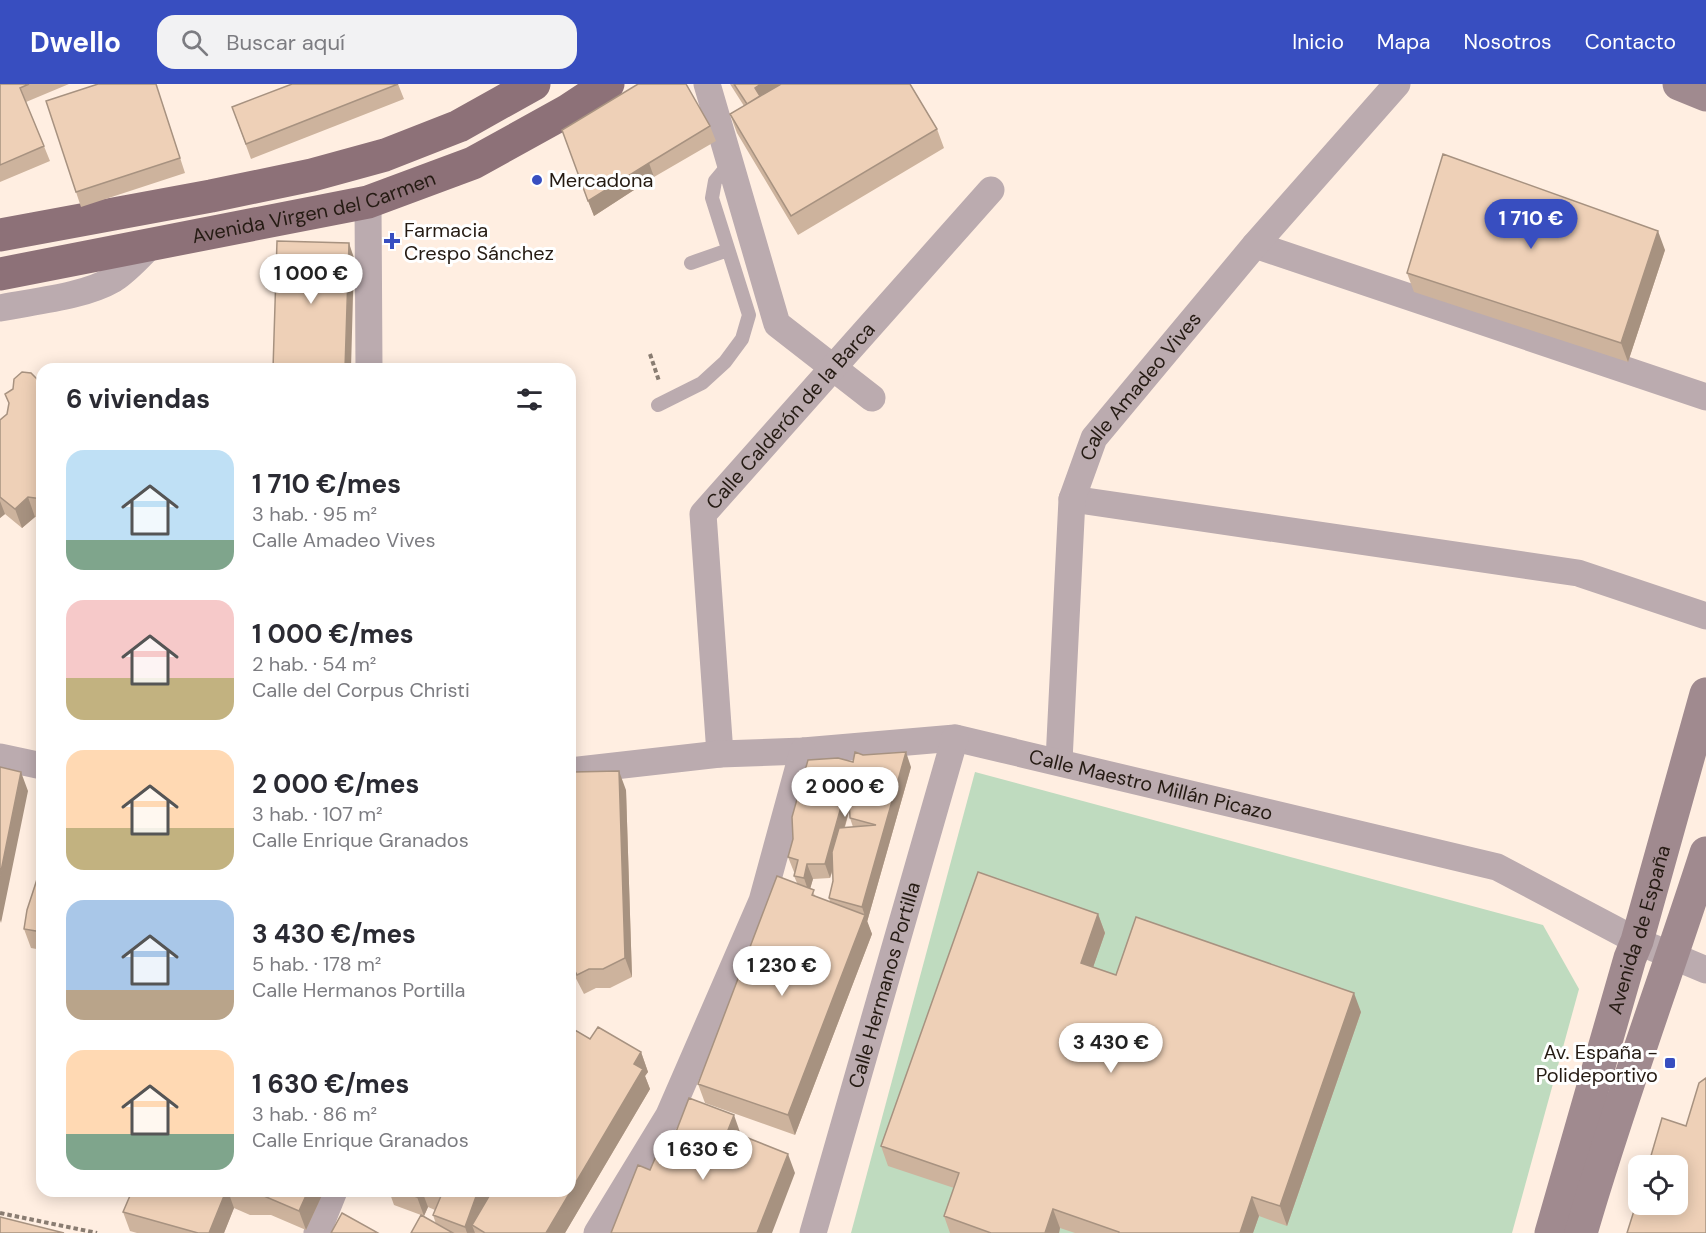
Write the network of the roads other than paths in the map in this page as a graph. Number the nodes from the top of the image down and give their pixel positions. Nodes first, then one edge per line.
1 (534, 84) edge
2 (608, 84) edge
3 (707, 84) edge
4 (1397, 84) edge
5 (1679, 84) edge
6 (1706, 95) edge
7 (730, 163) junction
8 (991, 190) dead end
9 (368, 202) junction
10 (0, 235) edge
11 (152, 244) junction
12 (1255, 245) junction
13 (728, 250) junction
14 (691, 263) dead end
15 (0, 274) edge
16 (0, 308) edge
17 (369, 363) edge
18 (833, 367) junction
19 (1706, 397) edge
20 (872, 398) dead end
21 (657, 405) dead end
22 (1072, 499) junction
23 (1706, 616) edge
24 (1706, 694) edge
25 (955, 738) junction
26 (803, 751) junction
27 (720, 754) junction
28 (0, 757) edge
29 (1059, 762) junction
30 (36, 765) edge
31 (576, 770) edge
32 (1706, 853) edge
33 (1637, 941) junction
34 (1672, 957) junction
35 (1706, 970) edge
36 (332, 1197) edge
37 (317, 1233) edge
38 (597, 1233) edge
39 (813, 1233) edge
40 (1551, 1233) edge
41 (1581, 1233) edge

1 - 10 main road, Avenida Virgen del Carmen
2 - 9 main road, Avenida Virgen del Carmen
3 - 7 street
4 - 12 street, Calle Amadeo Vives
5 - 6 main road
7 - 13 lane
7 - 18 street
8 - 18 street, Calle Calderón de la Barca
9 - 11 main road, Avenida Virgen del Carmen
9 - 17 street
11 - 15 main road, Avenida Virgen del Carmen
11 - 16 street
12 - 19 street
12 - 22 street, Calle Amadeo Vives
13 - 14 lane
13 - 21 lane
18 - 20 street
18 - 27 street, Calle Calderón de la Barca
22 - 23 street
22 - 29 street, Calle Amadeo Vives
24 - 33 main road, Avenida de España
25 - 26 street, Calle Maestro Millán Picazo
25 - 29 street, Calle Maestro Millán Picazo
25 - 39 street, Calle Hermanos Portilla
26 - 27 street, Calle Maestro Millán Picazo
26 - 38 street
27 - 31 street, Calle Maestro Millán Picazo
28 - 30 street
29 - 33 street, Calle Maestro Millán Picazo
32 - 34 main road, Avenida de España
33 - 34 street, Calle Maestro Millán Picazo
33 - 40 main road, Avenida de España
34 - 35 street, Calle Maestro Millán Picazo
34 - 41 main road, Avenida de España
36 - 37 street

